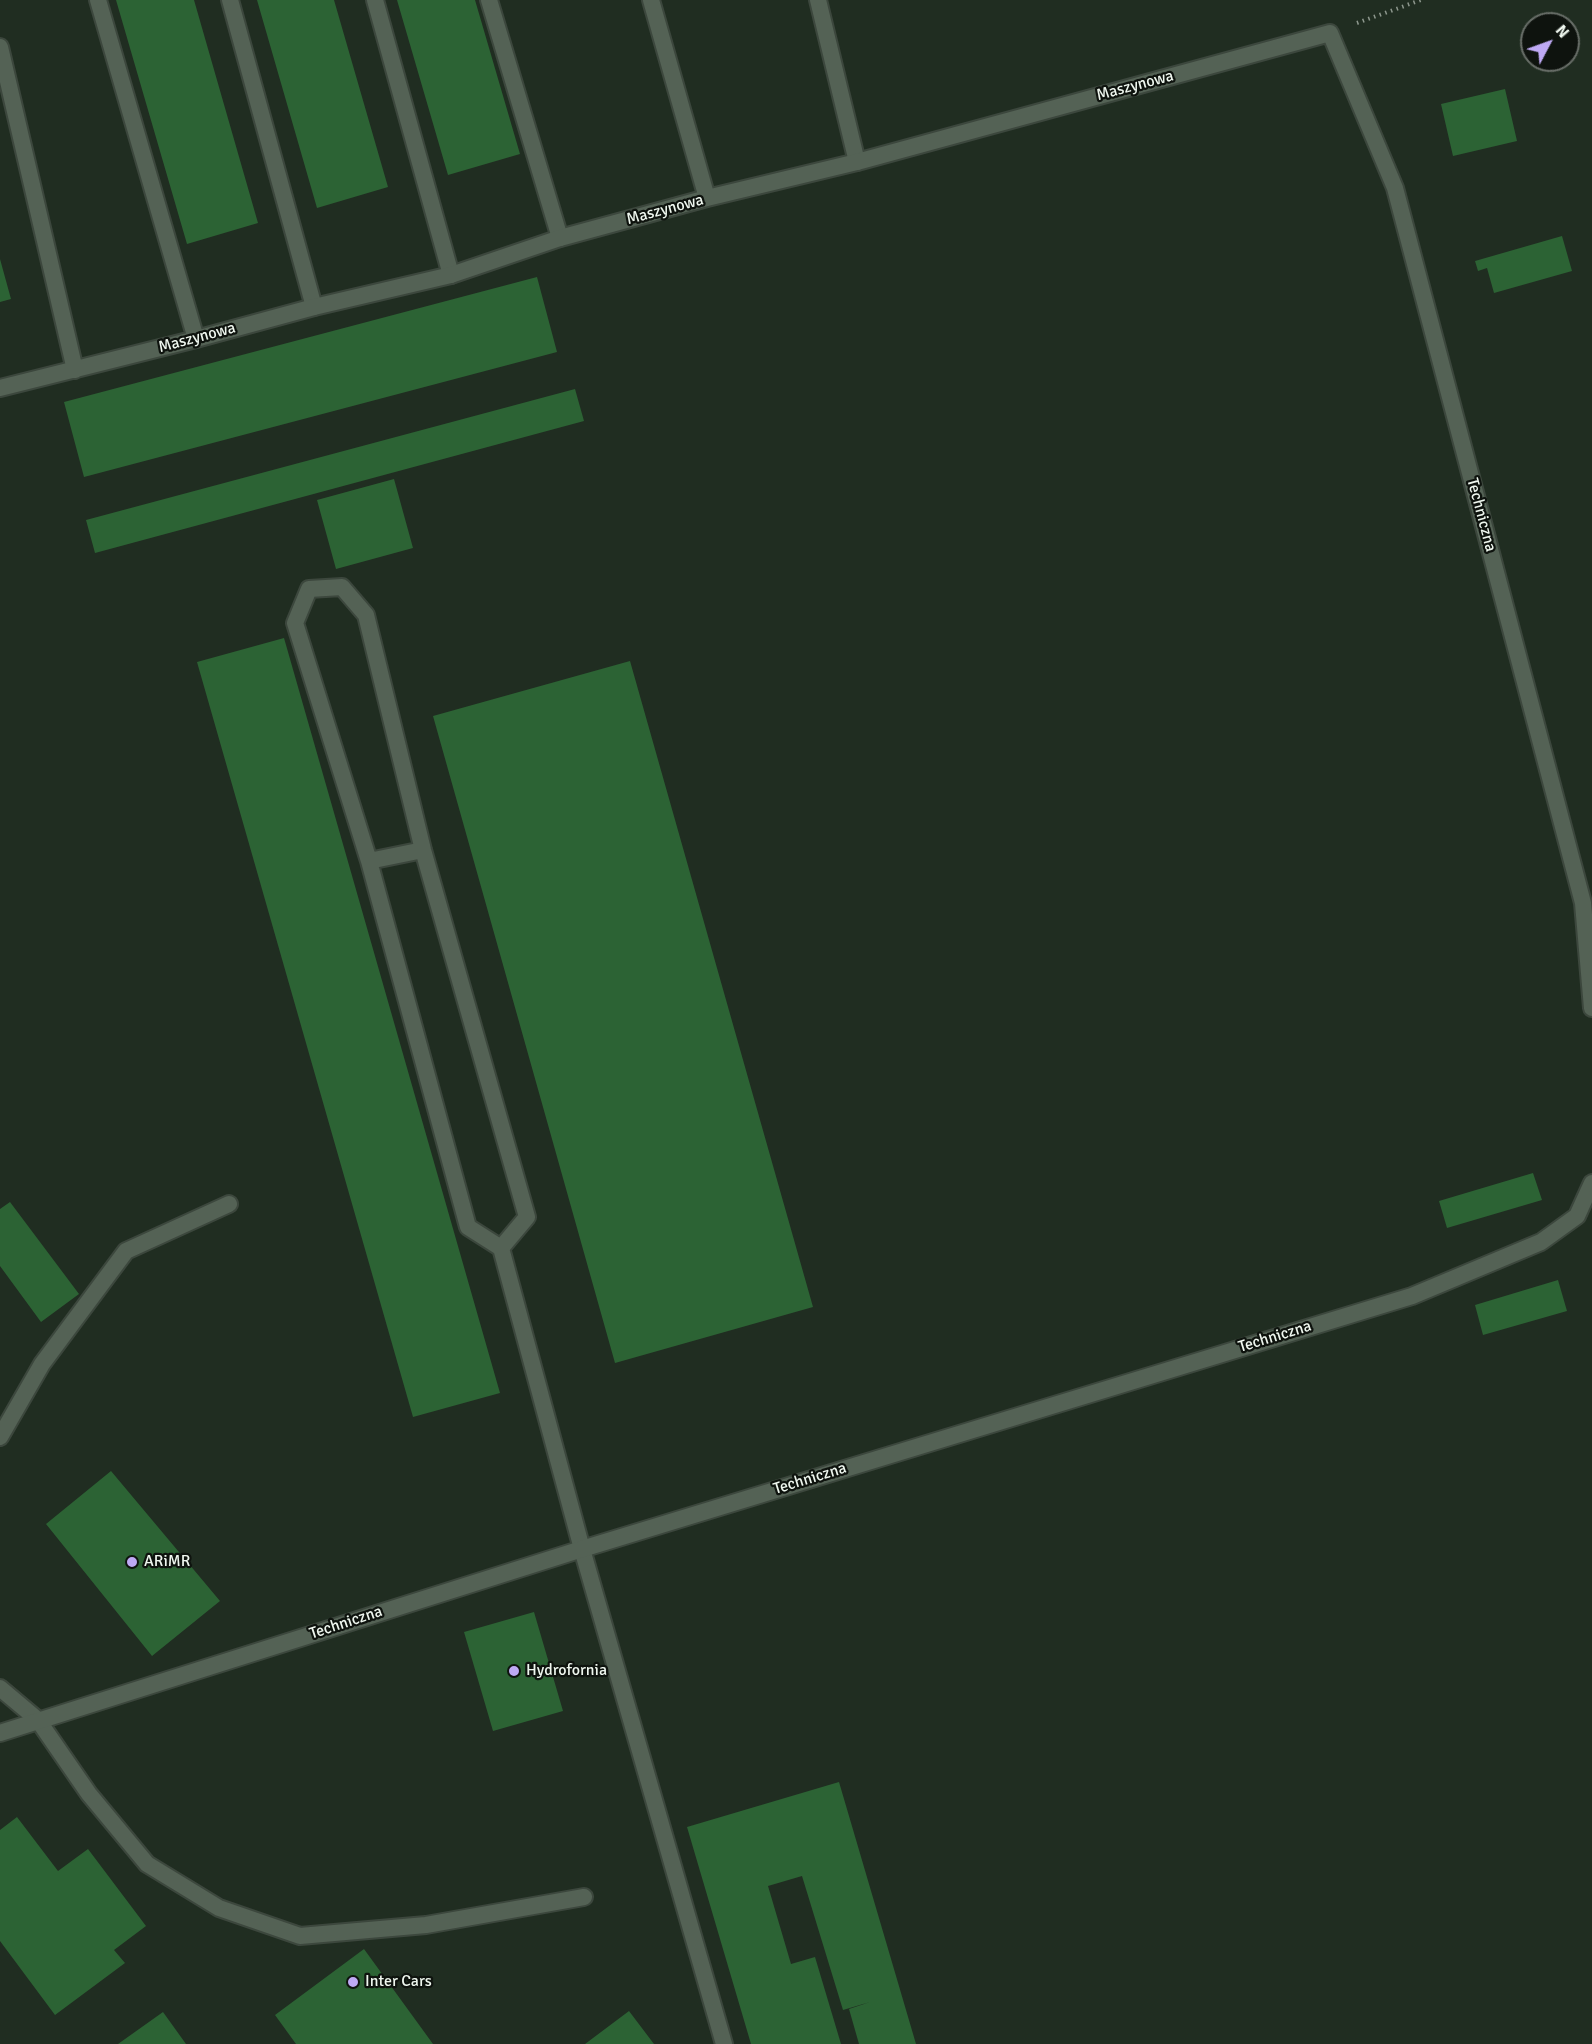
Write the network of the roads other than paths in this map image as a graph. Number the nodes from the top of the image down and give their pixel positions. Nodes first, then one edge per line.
1 (98, 0) edge
2 (230, 0) edge
3 (375, 0) edge
4 (489, 0) edge
5 (651, 0) edge
6 (818, 0) edge
7 (1330, 33) joint
8 (0, 47) edge
9 (857, 162) junction
10 (707, 198) junction
11 (560, 238) junction
12 (450, 275) junction
13 (314, 307) junction
14 (196, 339) junction
15 (75, 370) junction
16 (0, 388) edge
17 (423, 850) junction
18 (369, 861) junction
19 (1592, 1008) edge
20 (1592, 1183) edge
21 (229, 1204) dead end
22 (501, 1248) junction
23 (0, 1437) edge
24 (582, 1549) junction
25 (0, 1688) edge
26 (38, 1720) junction
27 (0, 1733) edge
28 (584, 1897) dead end
29 (724, 2044) edge

1 - 14 street
2 - 13 street
3 - 12 street
4 - 11 street
5 - 10 street
6 - 9 street
7 - 9 street, Maszynowa
7 - 19 street, Techniczna
8 - 15 street
9 - 10 street, Maszynowa
10 - 11 street, Maszynowa
11 - 12 street, Maszynowa
12 - 13 street, Maszynowa
13 - 14 street, Maszynowa
14 - 15 street, Maszynowa
15 - 16 street, Maszynowa
17 - 18 street
17 - 18 street
17 - 22 street
18 - 22 street
20 - 24 street, Techniczna
21 - 23 street
22 - 24 street
24 - 26 street, Techniczna
24 - 29 street
25 - 26 street
26 - 27 street, Techniczna
26 - 28 street

